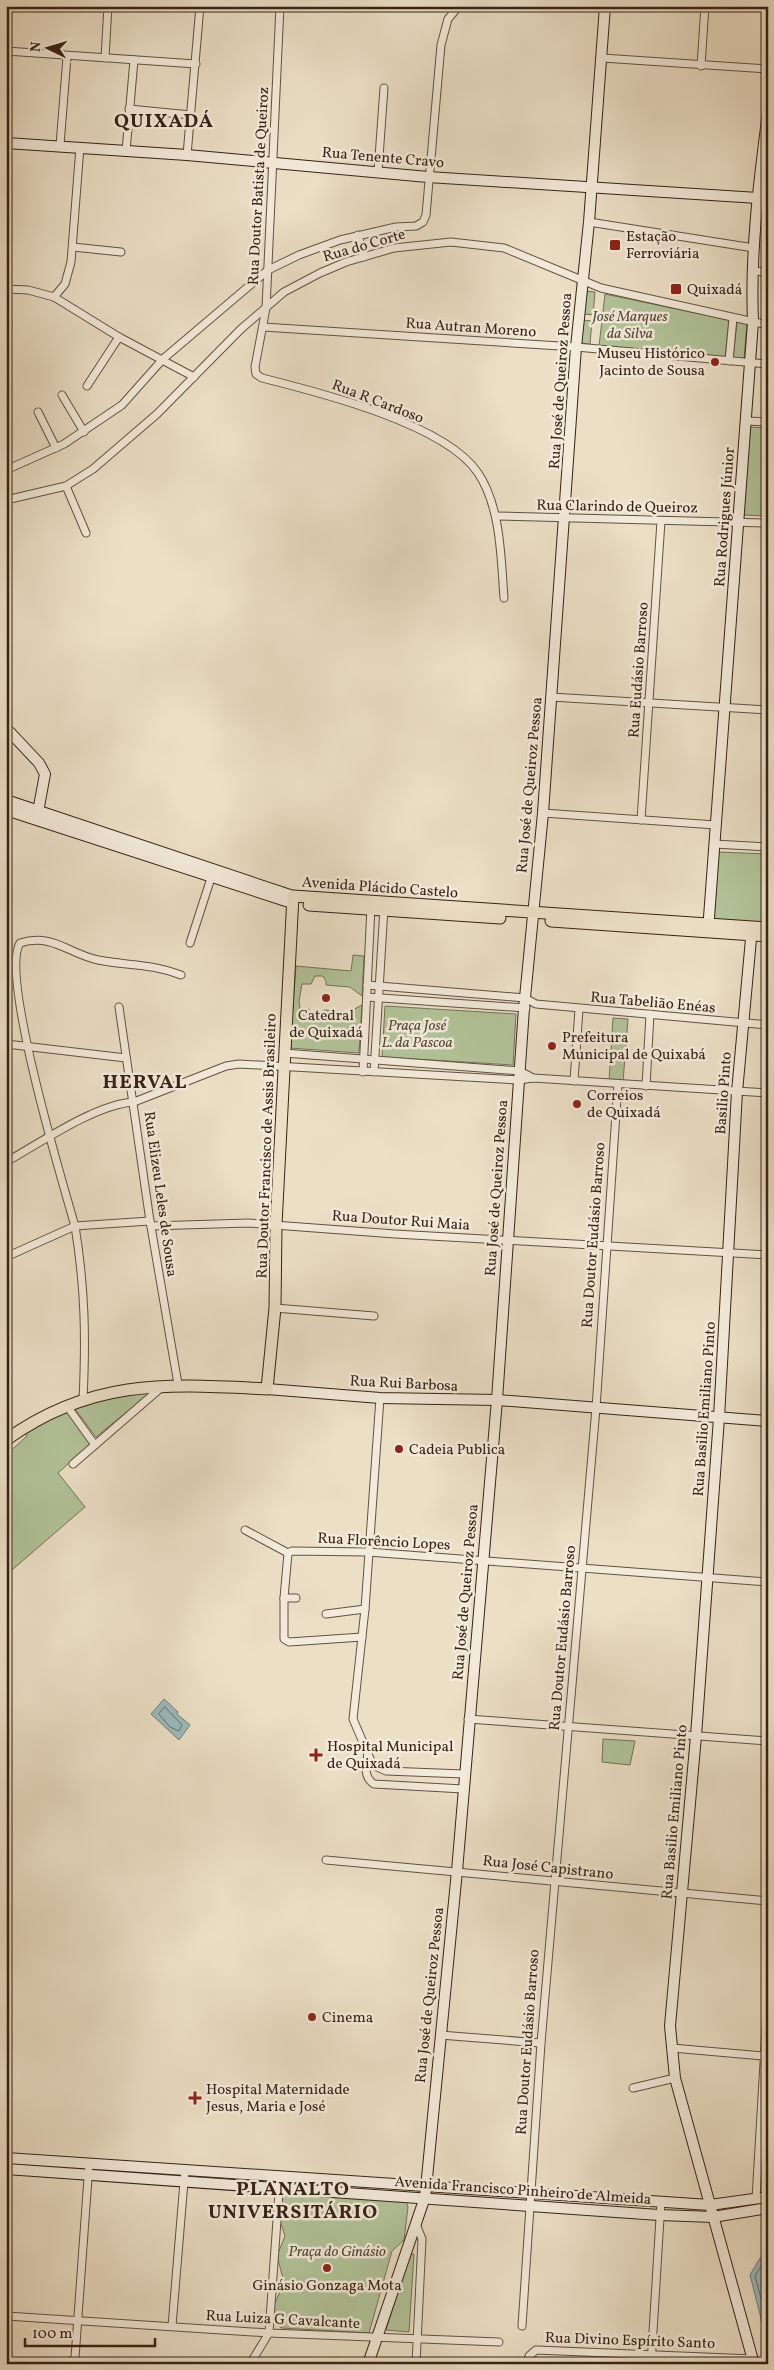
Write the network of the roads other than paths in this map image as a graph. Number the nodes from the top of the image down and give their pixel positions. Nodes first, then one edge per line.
1 (108, 6) edge
2 (200, 6) edge
3 (280, 6) edge
4 (459, 6) edge
5 (606, 6) edge
6 (705, 6) edge
7 (6, 51) edge
8 (67, 57) junction
9 (105, 58) junction
10 (602, 58) junction
11 (134, 60) junction
12 (196, 64) junction
13 (701, 66) junction
14 (768, 68) edge
15 (384, 88) dead end
16 (129, 109) junction
17 (768, 112) edge
18 (191, 115) junction
19 (6, 143) edge
20 (60, 145) junction
21 (80, 146) junction
22 (126, 151) junction
23 (187, 155) junction
24 (274, 164) junction
25 (378, 171) junction
26 (428, 177) junction
27 (591, 186) junction
28 (758, 198) junction
29 (589, 222) junction
30 (358, 235) junction
31 (73, 247) junction
32 (754, 248) junction
33 (121, 252) dead end
34 (364, 258) junction
35 (268, 270) junction
36 (753, 271) junction
37 (768, 272) edge
38 (583, 282) junction
39 (6, 289) edge
40 (54, 297) junction
41 (266, 308) junction
42 (733, 318) junction
43 (753, 322) junction
44 (768, 325) edge
45 (262, 327) junction
46 (119, 337) junction
47 (576, 347) junction
48 (163, 359) junction
49 (729, 361) junction
50 (750, 363) junction
51 (768, 364) edge
52 (255, 367) joint
53 (194, 377) junction
54 (87, 386) dead end
55 (62, 395) dead end
56 (38, 412) dead end
57 (746, 421) junction
58 (768, 422) edge
59 (84, 432) junction
60 (56, 448) junction
61 (6, 470) edge
62 (66, 486) junction
63 (6, 500) edge
64 (496, 516) junction
65 (565, 518) junction
66 (661, 521) junction
67 (740, 522) junction
68 (768, 523) edge
69 (86, 533) dead end
70 (504, 598) dead end
71 (551, 697) junction
72 (650, 703) junction
73 (725, 707) junction
74 (768, 710) edge
75 (6, 728) edge
76 (6, 800) edge
77 (6, 810) edge
78 (543, 813) junction
79 (38, 816) junction
80 (641, 820) junction
81 (716, 825) junction
82 (714, 844) junction
83 (768, 848) edge
84 (146, 852) junction
85 (211, 878) junction
86 (234, 881) junction
87 (293, 900) junction
88 (371, 906) junction
89 (384, 907) junction
90 (532, 916) junction
91 (708, 928) junction
92 (768, 928) edge
93 (752, 931) junction
94 (768, 936) edge
95 (190, 943) dead end
96 (181, 975) dead end
97 (367, 985) junction
98 (380, 986) junction
99 (367, 997) junction
100 (379, 998) junction
101 (524, 1003) junction
102 (119, 1007) dead end
103 (579, 1009) junction
104 (650, 1014) junction
105 (743, 1024) junction
106 (768, 1025) edge
107 (6, 1044) edge
108 (24, 1046) junction
109 (284, 1053) junction
110 (126, 1058) junction
111 (363, 1058) junction
112 (375, 1059) junction
113 (283, 1066) junction
114 (363, 1072) junction
115 (374, 1072) junction
116 (519, 1076) junction
117 (574, 1081) junction
118 (618, 1084) junction
119 (646, 1086) junction
120 (737, 1092) junction
121 (768, 1093) edge
122 (134, 1102) junction
123 (50, 1137) junction
124 (6, 1162) edge
125 (151, 1223) junction
126 (276, 1225) junction
127 (75, 1226) junction
128 (506, 1240) junction
129 (606, 1244) junction
130 (728, 1253) junction
131 (768, 1255) edge
132 (6, 1257) edge
133 (275, 1308) junction
134 (374, 1316) dead end
135 (178, 1384) junction
136 (163, 1385) junction
137 (267, 1389) junction
138 (380, 1398) junction
139 (83, 1400) junction
140 (497, 1400) junction
141 (67, 1406) junction
142 (596, 1408) junction
143 (719, 1418) junction
144 (768, 1421) edge
145 (6, 1440) edge
146 (94, 1445) junction
147 (73, 1464) dead end
148 (245, 1530) dead end
149 (368, 1552) junction
150 (288, 1553) junction
151 (483, 1560) junction
152 (581, 1569) junction
153 (707, 1578) junction
154 (768, 1582) edge
155 (284, 1598) junction
156 (296, 1598) dead end
157 (365, 1609) junction
158 (326, 1614) dead end
159 (362, 1637) junction
160 (468, 1719) junction
161 (568, 1726) junction
162 (696, 1736) junction
163 (768, 1741) edge
164 (368, 1753) junction
165 (464, 1774) junction
166 (462, 1789) junction
167 (326, 1860) dead end
168 (457, 1872) junction
169 (554, 1881) junction
170 (682, 1894) junction
171 (768, 1901) edge
172 (768, 1995) edge
173 (440, 2036) junction
174 (541, 2043) junction
175 (672, 2048) junction
176 (763, 2056) junction
177 (674, 2078) junction
178 (633, 2088) dead end
179 (6, 2158) edge
180 (6, 2169) edge
181 (89, 2169) junction
182 (185, 2175) junction
183 (280, 2178) junction
184 (279, 2188) junction
185 (426, 2192) junction
186 (530, 2194) junction
187 (768, 2197) edge
188 (756, 2199) junction
189 (661, 2202) junction
190 (710, 2205) junction
191 (529, 2206) junction
192 (768, 2208) edge
193 (659, 2215) junction
194 (713, 2217) junction
195 (416, 2224) junction
196 (6, 2316) edge
197 (78, 2321) junction
198 (172, 2326) junction
199 (522, 2326) dead end
200 (269, 2333) junction
201 (417, 2337) junction
202 (378, 2339) junction
203 (499, 2342) dead end
204 (652, 2355) junction
205 (753, 2362) edge
206 (68, 2364) edge
207 (250, 2364) edge
208 (368, 2364) edge
209 (416, 2364) edge
210 (527, 2364) edge
211 (652, 2364) edge

1 - 9 street
2 - 12 street
3 - 24 street, Rua Doutor Batista de Queiroz
4 - 26 street
5 - 10 main road, Rua José de Queiroz Pessoa
6 - 13 street
7 - 8 street
8 - 9 street
8 - 20 street
9 - 11 street
10 - 13 street
10 - 27 main road, Rua José de Queiroz Pessoa
11 - 12 street
11 - 16 street
12 - 18 street
13 - 14 street
15 - 25 street
16 - 18 street
16 - 22 street
17 - 28 main road, Rua Rodrigues Júnior
18 - 23 street
19 - 20 main road, Rua Tenente Cravo
20 - 21 main road, Rua Tenente Cravo
21 - 22 main road, Rua Tenente Cravo
21 - 31 street
22 - 23 main road, Rua Tenente Cravo
23 - 24 main road, Rua Tenente Cravo
24 - 25 main road, Rua Tenente Cravo
24 - 35 street, Rua Doutor Batista de Queiroz
25 - 26 main road, Rua Tenente Cravo
26 - 27 main road, Rua Tenente Cravo
26 - 30 street
27 - 28 main road, Rua Tenente Cravo
27 - 29 main road, Rua José de Queiroz Pessoa
28 - 32 main road, Rua Rodrigues Júnior
29 - 32 street
29 - 38 main road, Rua José de Queiroz Pessoa
30 - 34 street
30 - 35 street
31 - 33 street
31 - 40 street
32 - 36 main road, Rua Rodrigues Júnior
34 - 38 street, Rua do Corte
34 - 41 street, Rua do Corte
35 - 41 street, Rua Doutor Batista de Queiroz
35 - 48 street
36 - 37 street
36 - 43 main road, Rua Rodrigues Júnior
38 - 42 street, Rua do Corte
38 - 47 main road, Rua José de Queiroz Pessoa
39 - 40 street
40 - 46 street
41 - 45 street, Rua Doutor Batista de Queiroz
41 - 53 street, Rua do Corte
42 - 43 street, Rua do Corte
42 - 49 street
43 - 44 street, Rua do Corte
43 - 50 main road, Rua Rodrigues Júnior
45 - 47 street, Rua Autran Moreno
45 - 52 street, Rua Doutor Batista de Queiroz
46 - 48 street
46 - 54 street
47 - 49 street, Rua Autran Moreno
47 - 65 main road, Rua José de Queiroz Pessoa
48 - 53 street
48 - 59 street
49 - 50 street, Rua Autran Moreno
50 - 51 street, Rua Autran Moreno
50 - 57 main road, Rua Rodrigues Júnior
52 - 64 street, Rua R Cardoso
53 - 62 street, Rua do Corte
55 - 59 street
56 - 60 street
57 - 58 street
57 - 67 main road, Rua Rodrigues Júnior
59 - 60 street
60 - 61 street
62 - 63 street, Rua do Corte
62 - 69 street
64 - 65 street, Rua Clarindo de Queiroz
64 - 70 street, Rua R Cardoso
65 - 66 street, Rua Clarindo de Queiroz
65 - 71 main road, Rua José de Queiroz Pessoa
66 - 67 street, Rua Clarindo de Queiroz
66 - 72 street, Rua Eudásio Barroso
67 - 68 street, Rua Clarindo de Queiroz
67 - 73 main road, Rua Rodrigues Júnior
71 - 72 street
71 - 78 main road, Rua José de Queiroz Pessoa
72 - 73 street
72 - 80 street, Rua Eudásio Barroso
73 - 74 street
73 - 81 main road, Rua Rodrigues Júnior
75 - 79 main road
76 - 79 main road, Avenida Plácido Castelo
77 - 79 main road, Avenida Plácido Castelo
78 - 80 street
78 - 90 main road, Rua José de Queiroz Pessoa
79 - 84 main road, Avenida Plácido Castelo
80 - 81 street
81 - 82 main road, Rua Rodrigues Júnior
82 - 83 street
82 - 91 main road, Rua Rodrigues Júnior
84 - 85 main road, Avenida Plácido Castelo
84 - 86 main road, Avenida Plácido Castelo
85 - 86 main road, Avenida Plácido Castelo
85 - 95 street
86 - 87 main road, Avenida Plácido Castelo
87 - 88 main road, Avenida Plácido Castelo
87 - 109 main road, Rua Doutor Francisco de Assis Brasileiro
88 - 89 main road, Avenida Plácido Castelo
88 - 97 street
89 - 90 main road, Avenida Plácido Castelo
89 - 98 street
90 - 91 main road, Avenida Plácido Castelo
90 - 101 main road, Rua José de Queiroz Pessoa
91 - 93 main road, Avenida Plácido Castelo
92 - 93 main road, Avenida Plácido Castelo
93 - 94 main road, Avenida Plácido Castelo
93 - 105 main road, Basilio Pinto
96 - 108 street
97 - 98 street
97 - 99 street
98 - 100 street
98 - 101 street
99 - 100 street
99 - 111 street
100 - 101 street
100 - 112 street
101 - 103 street, Rua Tabelião Enéas
101 - 116 main road, Rua José de Queiroz Pessoa
102 - 110 street, Rua Elizeu Leles de Sousa
103 - 104 street, Rua Tabelião Enéas
103 - 117 street
104 - 105 street, Rua Tabelião Enéas
104 - 119 street
105 - 106 street, Rua Tabelião Enéas
105 - 120 main road, Basilio Pinto
107 - 108 street
108 - 110 street
108 - 123 street
109 - 111 street
109 - 113 main road, Rua Doutor Francisco de Assis Brasileiro
110 - 122 street, Rua Elizeu Leles de Sousa
111 - 112 street
111 - 114 street
112 - 115 street
112 - 116 street
113 - 114 street
113 - 122 street
113 - 126 main road, Rua Doutor Francisco de Assis Brasileiro
114 - 115 street
115 - 116 street
116 - 117 street
116 - 128 main road, Rua José de Queiroz Pessoa
117 - 118 street
118 - 119 street
118 - 129 street, Rua Doutor Eudásio Barroso
119 - 120 street
120 - 121 street
120 - 130 main road, Basilio Pinto
122 - 123 street
122 - 125 street, Rua Elizeu Leles de Sousa
123 - 124 street
123 - 127 street
125 - 126 street, Rua Doutor Rui Maia
125 - 127 street, Rua Doutor Rui Maia
125 - 135 street, Rua Elizeu Leles de Sousa
126 - 128 street, Rua Doutor Rui Maia
126 - 133 main road, Rua Doutor Francisco de Assis Brasileiro
127 - 132 street, Rua Doutor Rui Maia
127 - 139 street
128 - 129 street, Rua Doutor Rui Maia
128 - 140 main road, Rua José de Queiroz Pessoa
129 - 130 street, Rua Doutor Rui Maia
129 - 142 street, Rua Doutor Eudásio Barroso
130 - 131 street, Rua Doutor Rui Maia
130 - 143 main road, Rua Basilio Emiliano Pinto
133 - 134 street
133 - 137 main road, Rua Doutor Francisco de Assis Brasileiro
135 - 136 main road, Rua Rui Barbosa
135 - 137 main road, Rua Rui Barbosa
136 - 139 main road, Rua Rui Barbosa
136 - 146 street
137 - 138 main road, Rua Rui Barbosa
138 - 140 main road, Rua Rui Barbosa
138 - 149 street
139 - 141 main road, Rua Rui Barbosa
140 - 142 main road, Rua Rui Barbosa
140 - 151 main road, Rua José de Queiroz Pessoa
141 - 145 main road, Rua Rui Barbosa
141 - 146 street
142 - 143 main road, Rua Rui Barbosa
142 - 152 street, Rua Doutor Eudásio Barroso
143 - 144 main road, Rua Rui Barbosa
143 - 153 main road, Rua Basilio Emiliano Pinto
146 - 147 street
148 - 150 street
149 - 150 street, Rua Florêncio Lopes
149 - 151 street, Rua Florêncio Lopes
149 - 157 street
150 - 155 street
151 - 152 street, Rua Florêncio Lopes
151 - 160 main road, Rua José de Queiroz Pessoa
152 - 153 street, Rua Florêncio Lopes
152 - 161 street, Rua Doutor Eudásio Barroso
153 - 154 street, Rua Florêncio Lopes
153 - 162 main road, Rua Basilio Emiliano Pinto
155 - 156 street
155 - 159 street
157 - 158 street
157 - 159 street
159 - 164 street
160 - 161 street
160 - 165 main road, Rua José de Queiroz Pessoa
161 - 162 street
161 - 169 street, Rua Doutor Eudásio Barroso
162 - 163 street
162 - 170 main road, Rua Basilio Emiliano Pinto
164 - 165 street
164 - 166 street
165 - 166 main road, Rua José de Queiroz Pessoa
166 - 168 main road, Rua José de Queiroz Pessoa
167 - 168 street, Rua José Capistrano
168 - 169 street, Rua José Capistrano
168 - 173 main road, Rua José de Queiroz Pessoa
169 - 170 street, Rua José Capistrano
169 - 174 street, Rua Doutor Eudásio Barroso
170 - 171 street, Rua José Capistrano
170 - 175 main road, Rua Basilio Emiliano Pinto
172 - 176 street
173 - 174 street
173 - 185 main road, Rua José de Queiroz Pessoa
174 - 186 street, Rua Doutor Eudásio Barroso
175 - 176 street
175 - 177 main road, Rua Basilio Emiliano Pinto
176 - 188 street
177 - 178 street
177 - 190 main road, Rua Basilio Emiliano Pinto
179 - 181 main road, Avenida Francisco Pinheiro de Almeida
180 - 181 main road, Avenida Francisco Pinheiro de Almeida
181 - 182 main road, Avenida Francisco Pinheiro de Almeida
181 - 197 street
182 - 183 main road, Avenida Francisco Pinheiro de Almeida
182 - 184 main road, Avenida Francisco Pinheiro de Almeida
182 - 198 street
183 - 184 street
183 - 185 main road, Avenida Francisco Pinheiro de Almeida
184 - 185 main road, Avenida Francisco Pinheiro de Almeida
184 - 200 street
185 - 186 main road, Avenida Francisco Pinheiro de Almeida
185 - 191 main road, Avenida Francisco Pinheiro de Almeida
185 - 195 main road, Rua José de Queiroz Pessoa
186 - 189 main road, Avenida Francisco Pinheiro de Almeida
186 - 191 street, Rua Doutor Eudásio Barroso
187 - 188 main road, Avenida Francisco Pinheiro de Almeida
188 - 190 main road, Avenida Francisco Pinheiro de Almeida
189 - 190 main road, Avenida Francisco Pinheiro de Almeida
189 - 193 street
190 - 194 main road, Rua Basilio Emiliano Pinto
191 - 193 main road, Avenida Francisco Pinheiro de Almeida
191 - 199 street
192 - 194 main road, Avenida Francisco Pinheiro de Almeida
193 - 194 main road, Avenida Francisco Pinheiro de Almeida
193 - 204 street
194 - 205 main road, Rua Basilio Emiliano Pinto
195 - 201 street
195 - 202 main road, Rua José de Queiroz Pessoa
196 - 197 street, Rua Luiza G Cavalcante
197 - 198 street, Rua Luiza G Cavalcante
197 - 206 street
198 - 200 street, Rua Luiza G Cavalcante
200 - 202 street, Rua Luiza G Cavalcante
200 - 207 street
201 - 202 street
201 - 203 street
201 - 209 street
202 - 208 main road, Rua José de Queiroz Pessoa
204 - 205 street, Rua Divino Espírito Santo
204 - 210 street, Rua Divino Espírito Santo
204 - 211 street

